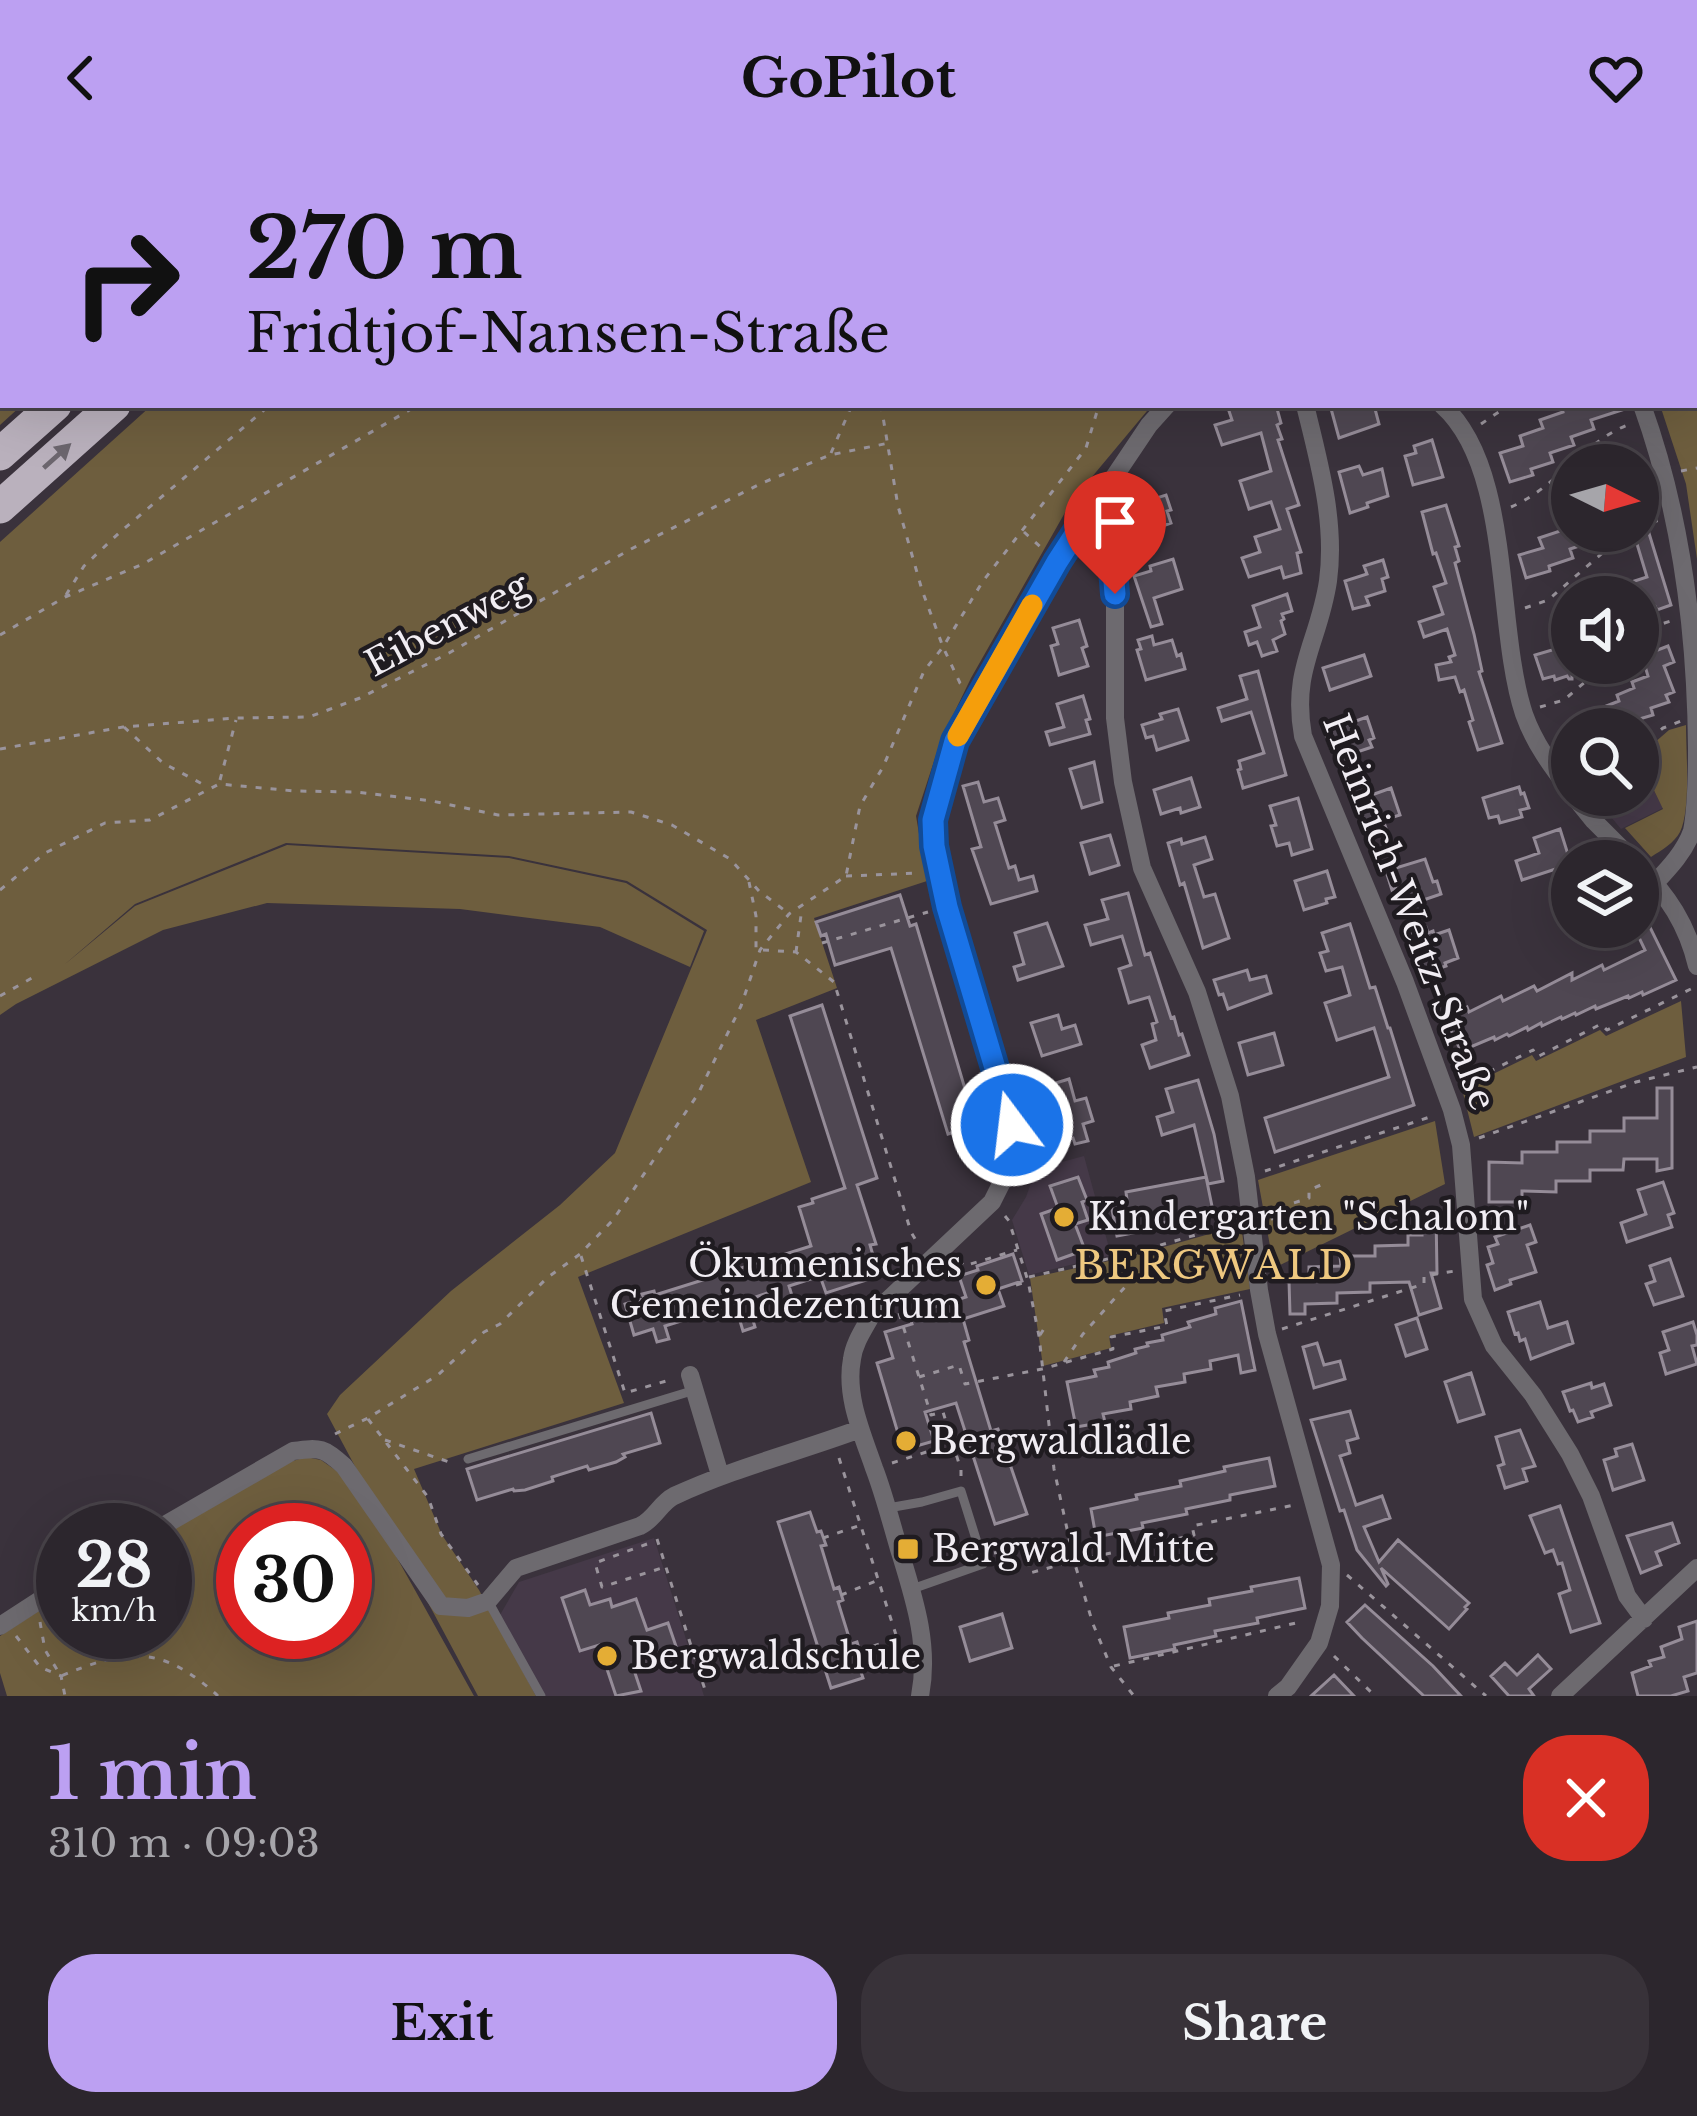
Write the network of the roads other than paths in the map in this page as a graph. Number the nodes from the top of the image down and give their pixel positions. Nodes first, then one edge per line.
1 (52, 408) edge
2 (111, 408) edge
3 (1164, 408) edge
4 (1305, 408) edge
5 (1444, 408) edge
6 (1643, 408) edge
7 (0, 454) edge
8 (0, 507) edge
9 (1090, 511) junction
10 (1551, 766) edge
11 (1590, 816) edge
12 (1613, 840) edge
13 (1659, 879) edge
14 (1659, 889) edge
15 (1697, 966) edge
16 (693, 1383) joint
17 (860, 1429) junction
18 (468, 1459) road end
19 (720, 1475) junction
20 (887, 1508) junction
21 (192, 1509) edge
22 (1697, 1568) edge
23 (911, 1588) junction
24 (36, 1601) edge
25 (488, 1601) junction
26 (1644, 1618) junction
27 (1, 1625) edge
28 (541, 1696) edge
29 (920, 1696) edge
30 (1277, 1696) edge
31 (1560, 1696) edge

1 - 7 highway
8 -> 2 highway
3 - 9 street
4 - 26 street, Heinrich-Weitz-Straße
5 - 10 street
6 - 13 street
9 - 17 street
9 - 30 street
11 - 12 street
14 - 15 street
16 - 18 lane
16 - 19 street
17 - 19 street
17 - 20 street
19 - 25 street
20 - 23 street
20 - 23 lane
21 - 25 street
22 - 26 street
23 - 29 street
24 - 27 street
25 - 28 lane
26 - 31 street

